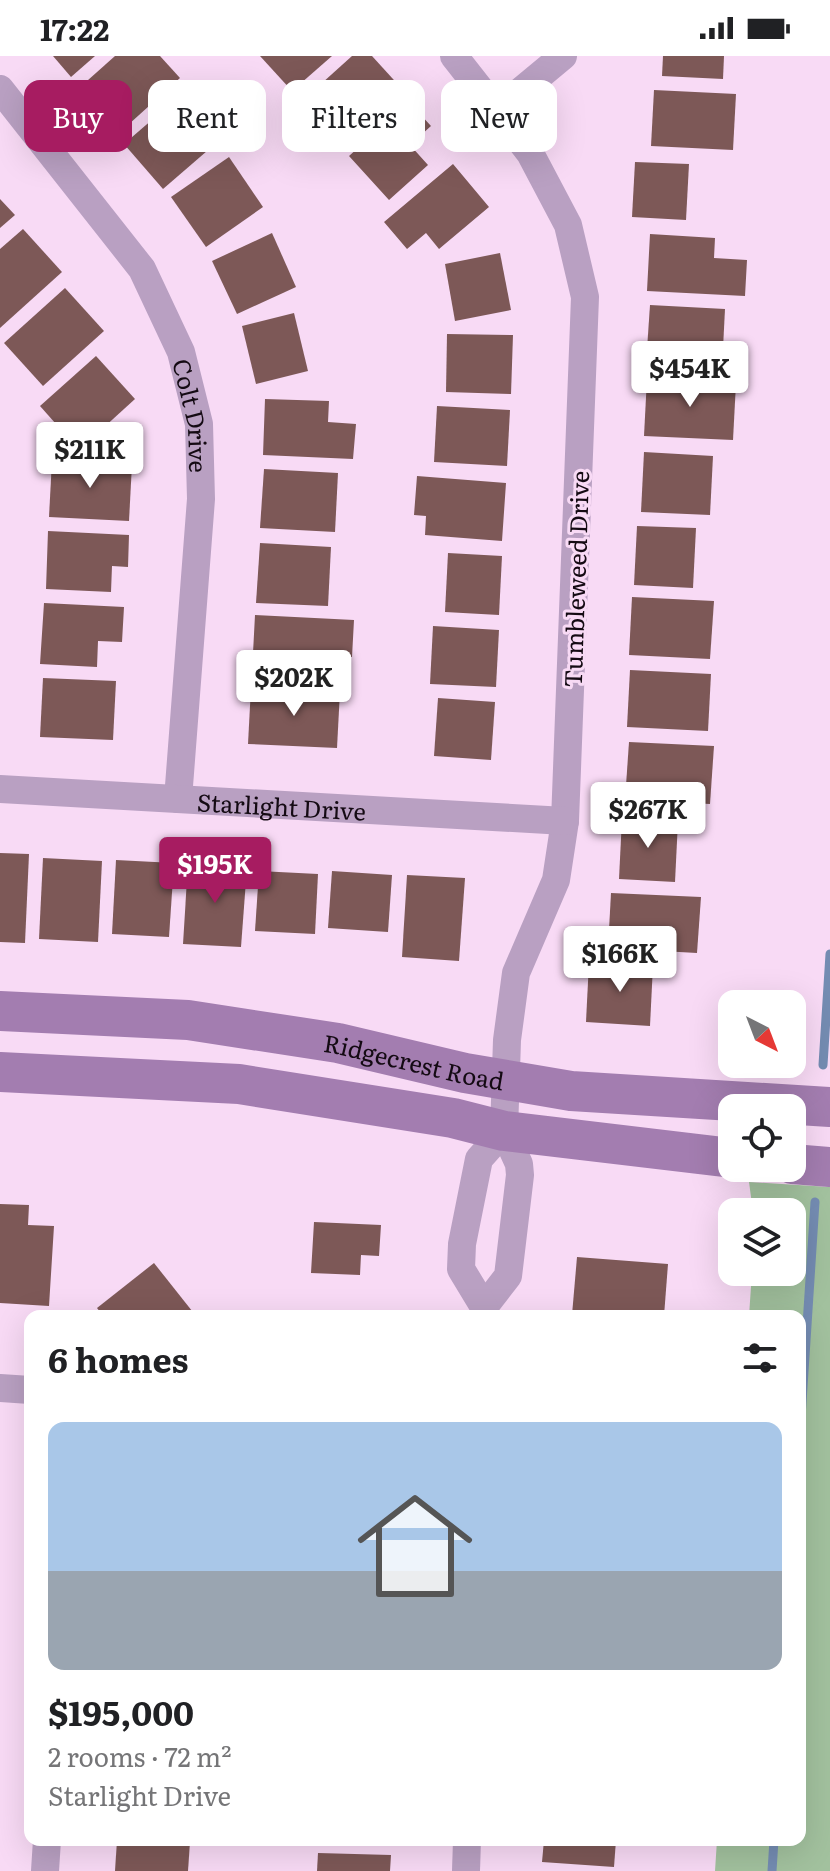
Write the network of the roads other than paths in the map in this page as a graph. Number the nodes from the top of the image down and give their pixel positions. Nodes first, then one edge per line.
1 (454, 56) edge
2 (563, 56) edge
3 (473, 80) edge
4 (534, 80) edge
5 (0, 89) edge
6 (529, 152) edge
7 (0, 789) edge
8 (178, 799) junction
9 (565, 821) junction
10 (0, 1011) edge
11 (0, 1072) edge
12 (506, 1080) junction
13 (830, 1107) edge
14 (504, 1131) junction
15 (718, 1156) edge
16 (806, 1165) edge
17 (830, 1167) edge
18 (483, 1310) edge
19 (485, 1310) edge
20 (0, 1388) edge
21 (24, 1390) edge
22 (47, 1846) edge
23 (467, 1846) edge
24 (45, 1871) edge
25 (466, 1871) edge

1 - 3 street, Tumbleweed Drive
2 - 4 street
5 - 8 street, Colt Drive
6 - 9 street, Tumbleweed Drive
7 - 8 street, Starlight Drive
8 - 9 street, Starlight Drive
9 - 12 street, Tumbleweed Drive
10 - 12 main road, Ridgecrest Road
11 - 14 main road, Ridgecrest Road
12 - 13 main road, Ridgecrest Road
12 - 14 street, Tumbleweed Drive
14 - 15 main road, Ridgecrest Road
14 - 18 street, Tumbleweed Drive
14 - 19 street, Tumbleweed Drive
16 - 17 main road
20 - 21 street
22 - 24 street
23 - 25 street

